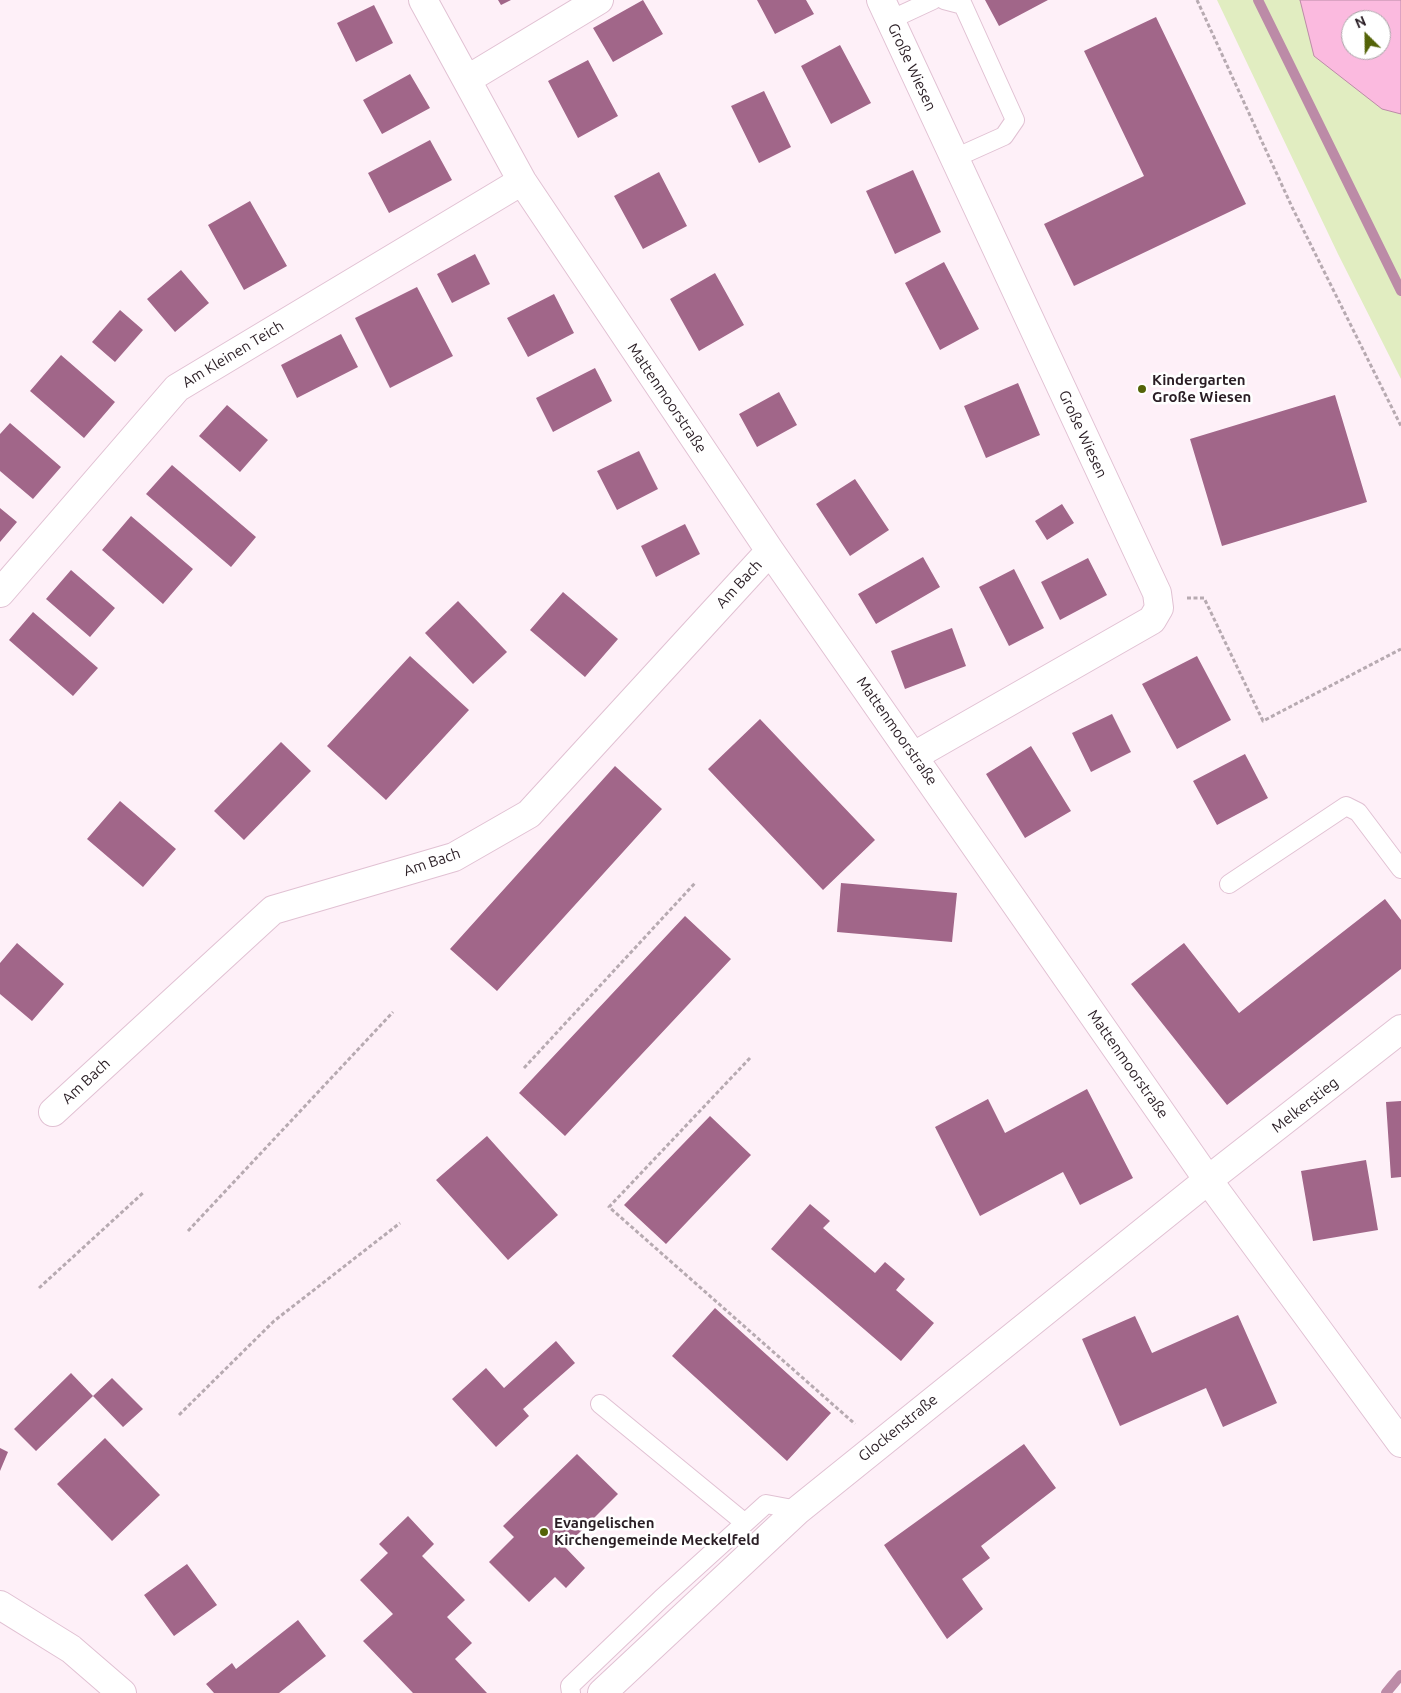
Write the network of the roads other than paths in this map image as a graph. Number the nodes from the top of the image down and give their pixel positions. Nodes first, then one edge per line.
1 (423, 0) edge
2 (599, 0) edge
3 (933, 0) edge
4 (944, 0) edge
5 (886, 10) edge
6 (468, 79) junction
7 (955, 158) junction
8 (522, 181) junction
9 (770, 551) junction
10 (0, 593) edge
11 (914, 756) junction
12 (1401, 869) edge
13 (1229, 884) dead end
14 (1401, 1029) edge
15 (53, 1112) dead end
16 (1208, 1180) junction
17 (600, 1404) dead end
18 (1401, 1443) edge
19 (798, 1510) junction
20 (744, 1523) junction
21 (0, 1605) edge
22 (122, 1693) edge
23 (572, 1693) edge
24 (602, 1693) edge

1 - 6 street, Mattenmoorstraße
2 - 6 street
3 - 5 lane
4 - 7 lane
5 - 7 street, Große Wiesen
6 - 8 street, Mattenmoorstraße
7 - 11 street, Große Wiesen
8 - 9 street, Mattenmoorstraße
8 - 10 street, Am Kleinen Teich
9 - 11 street, Mattenmoorstraße
9 - 15 street, Am Bach
11 - 16 street, Mattenmoorstraße
12 - 13 lane
14 - 16 street, Melkerstieg
16 - 18 street, Mattenmoorstraße
16 - 19 street, Glockenstraße
17 - 20 lane
19 - 20 lane
19 - 24 street, Glockenstraße
20 - 23 lane
21 - 22 street

